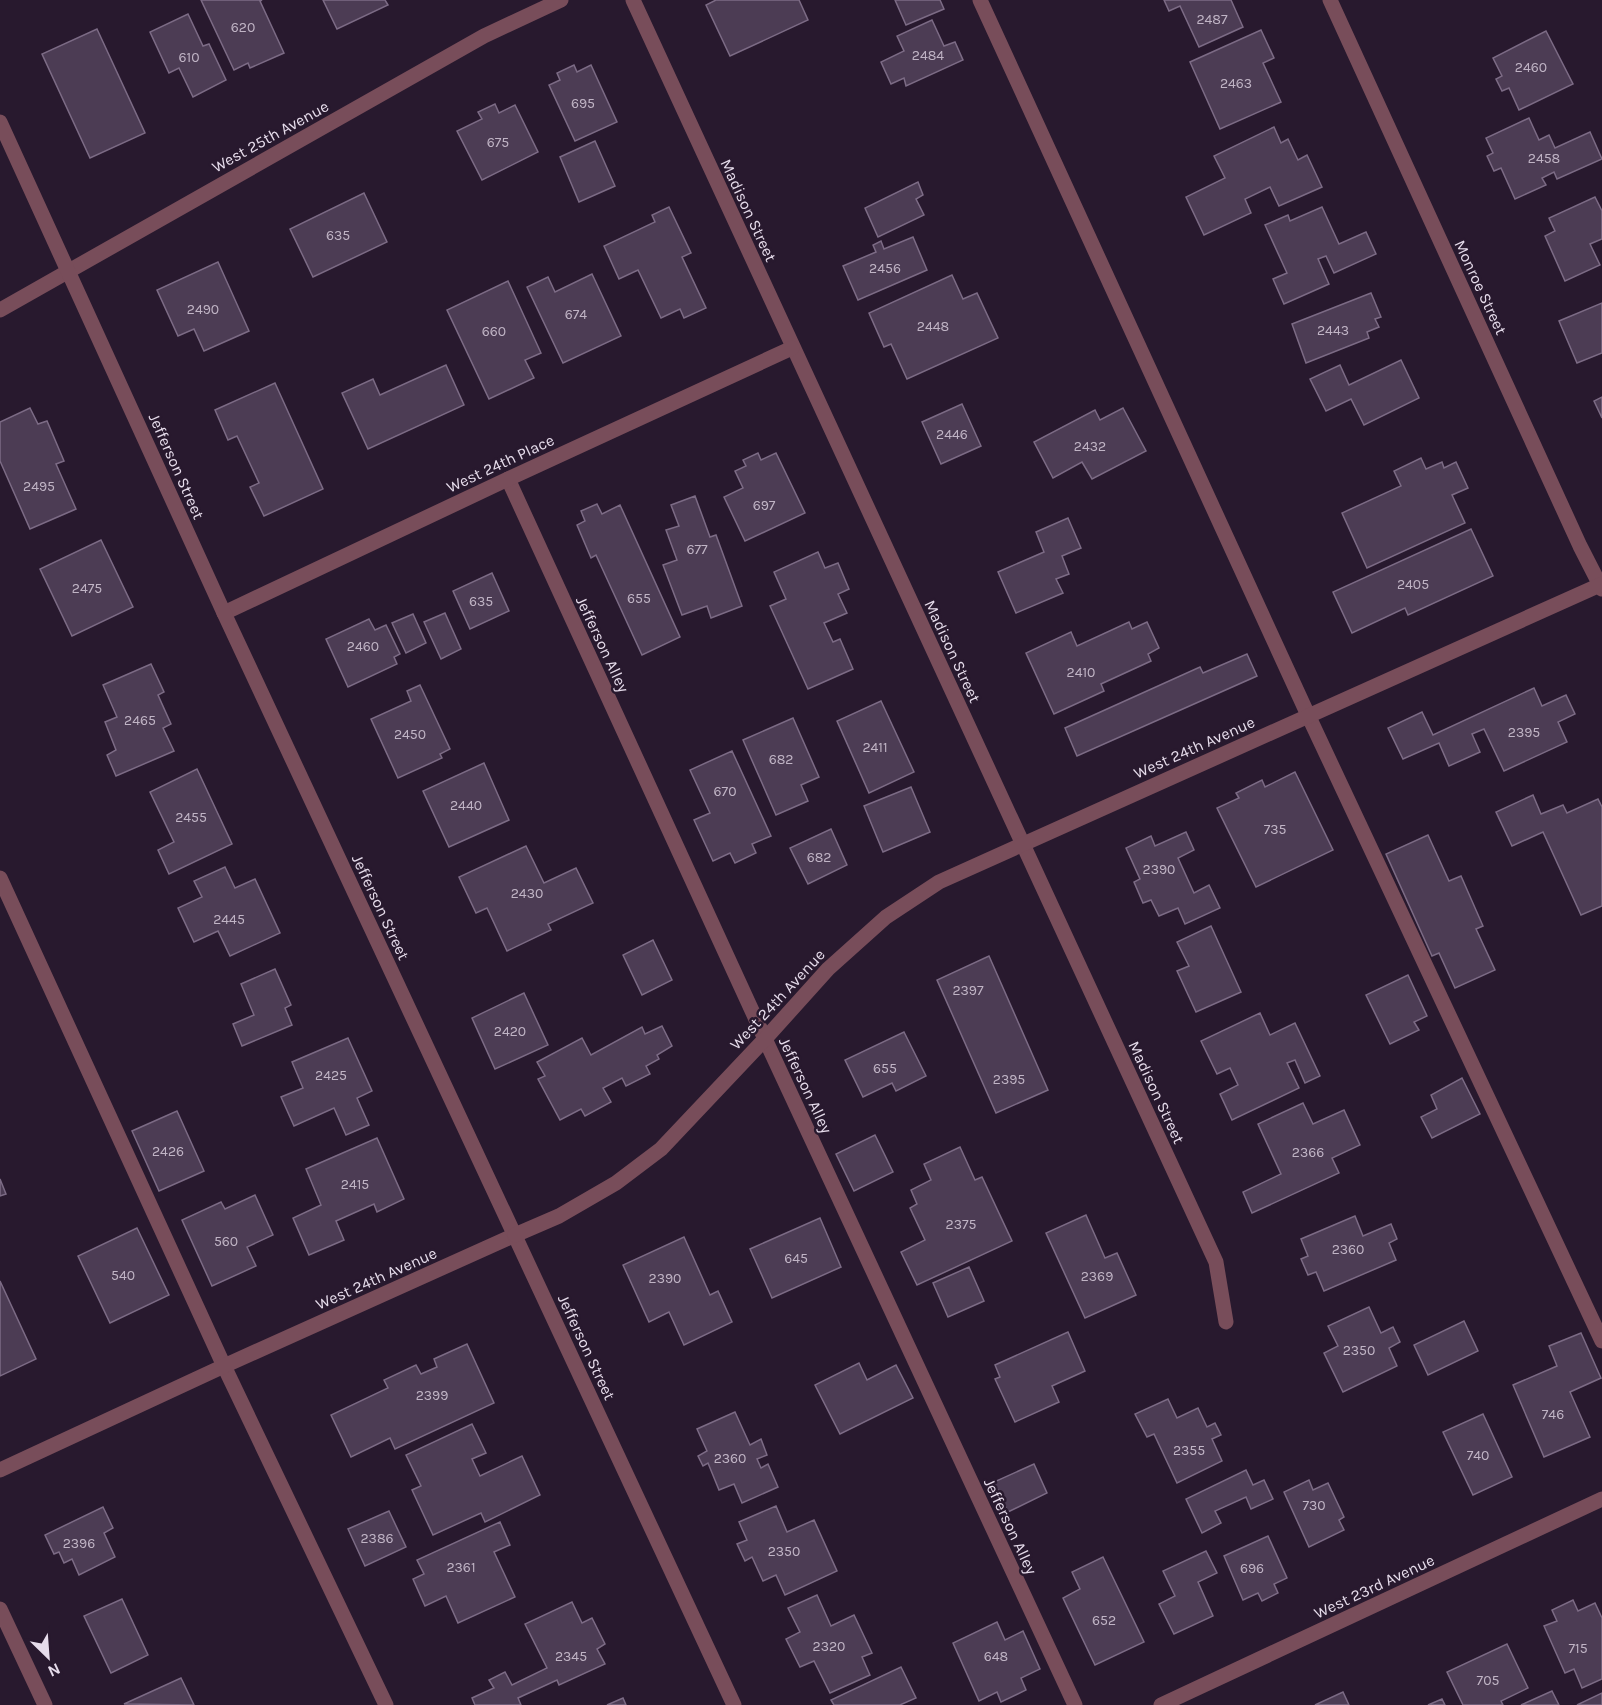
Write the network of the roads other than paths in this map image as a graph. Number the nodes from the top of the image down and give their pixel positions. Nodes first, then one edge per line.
1 (561, 0) edge
2 (633, 0) edge
3 (980, 0) edge
4 (1330, 0) edge
5 (0, 122) edge
6 (69, 271) junction
7 (0, 310) edge
8 (792, 348) junction
9 (508, 479) junction
10 (1601, 586) edge
11 (224, 613) junction
12 (1308, 715) junction
13 (1023, 844) junction
14 (0, 878) edge
15 (765, 1039) junction
16 (515, 1235) junction
17 (1226, 1322) dead end
18 (1602, 1341) edge
19 (224, 1366) junction
20 (0, 1470) edge
21 (1602, 1499) edge
22 (0, 1609) edge
23 (45, 1705) edge
24 (386, 1705) edge
25 (734, 1705) edge
26 (1075, 1705) edge
27 (1161, 1705) edge

1 - 6 street, West 25th Avenue
2 - 8 street, Madison Street
3 - 12 street
4 - 10 street, Monroe Street
5 - 6 street, Jefferson Street
6 - 7 street, West 25th Avenue
6 - 11 street, Jefferson Street
8 - 9 street, West 24th Place
8 - 13 street, Madison Street
9 - 11 street, West 24th Place
9 - 15 street, Jefferson Alley
10 - 12 street, West 24th Avenue
11 - 16 street, Jefferson Street
12 - 13 street, West 24th Avenue
12 - 18 street
13 - 15 street, West 24th Avenue
13 - 17 street, Madison Street
14 - 19 street
15 - 16 street, West 24th Avenue
15 - 26 street, Jefferson Alley
16 - 19 street, West 24th Avenue
16 - 25 street, Jefferson Street
19 - 20 street, West 24th Avenue
19 - 24 street
21 - 27 street, West 23rd Avenue
22 - 23 street

